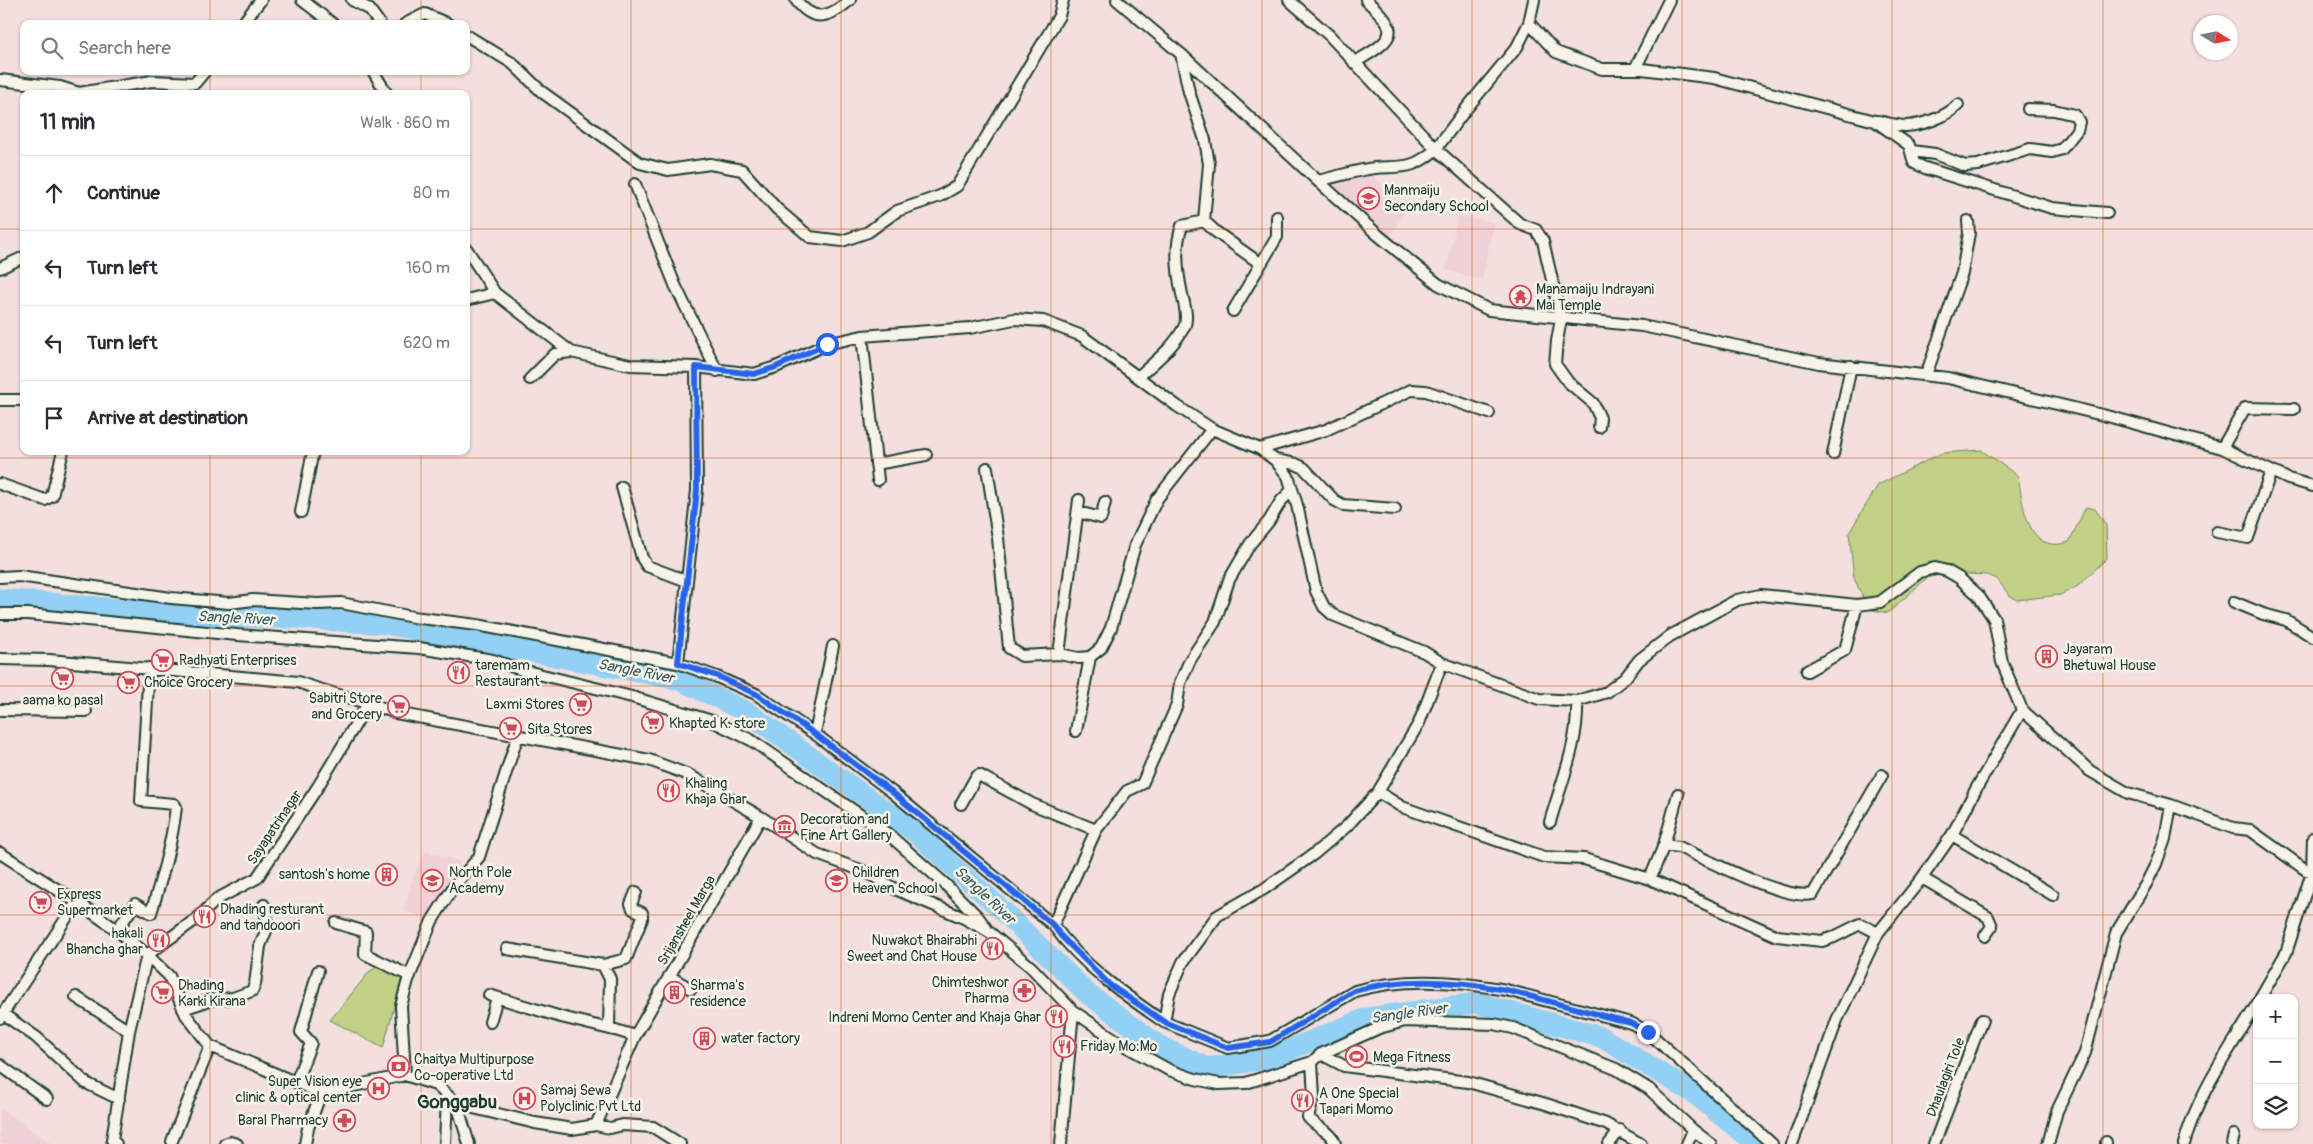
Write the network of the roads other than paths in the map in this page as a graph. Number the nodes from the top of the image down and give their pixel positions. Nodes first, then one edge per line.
1 (261, 0) edge
2 (302, 0) edge
3 (352, 0) edge
4 (796, 0) edge
5 (850, 0) edge
6 (1063, 0) edge
7 (1117, 0) edge
8 (1289, 0) edge
9 (1366, 0) edge
10 (1534, 0) edge
11 (1669, 0) edge
12 (245, 20) edge
13 (328, 20) edge
14 (377, 20) edge
15 (413, 20) edge
16 (439, 20) edge
17 (1529, 23) junction
18 (470, 37) edge
19 (1181, 54) junction
20 (1354, 63) junction
21 (1635, 69) junction
22 (201, 75) edge
23 (375, 75) edge
24 (0, 80) edge
25 (71, 90) edge
26 (97, 90) edge
27 (385, 90) edge
28 (1958, 105) dead end
29 (2028, 109) dead end
30 (1875, 121) junction
31 (1436, 149) junction
32 (1912, 151) junction
33 (1318, 181) junction
34 (635, 184) dead end
35 (2107, 213) dead end
36 (1277, 217) dead end
37 (1204, 221) junction
38 (1968, 221) dead end
39 (470, 254) edge
40 (20, 259) edge
41 (1261, 264) junction
42 (0, 268) edge
43 (495, 293) junction
44 (470, 299) edge
45 (1233, 311) dead end
46 (1561, 319) junction
47 (862, 336) junction
48 (571, 352) junction
49 (1851, 366) junction
50 (696, 367) junction
51 (717, 371) junction
52 (1926, 375) junction
53 (1139, 376) junction
54 (530, 380) dead end
55 (0, 400) edge
56 (20, 400) dead end
57 (2294, 409) dead end
58 (1488, 413) dead end
59 (1599, 427) dead end
60 (1212, 429) junction
61 (2222, 448) junction
62 (1260, 449) junction
63 (1833, 454) dead end
64 (62, 455) edge
65 (312, 455) edge
66 (926, 455) dead end
67 (1275, 460) junction
68 (876, 464) junction
69 (988, 468) dead end
70 (2271, 471) junction
71 (878, 480) dead end
72 (0, 484) edge
73 (2313, 486) edge
74 (622, 488) dead end
75 (1292, 490) junction
76 (1079, 500) dead end
77 (1105, 502) dead end
78 (1395, 509) dead end
79 (301, 512) dead end
80 (1078, 512) junction
81 (2217, 532) dead end
82 (0, 576) edge
83 (687, 581) junction
84 (2234, 602) dead end
85 (1857, 605) junction
86 (0, 614) edge
87 (2313, 637) edge
88 (833, 646) dead end
89 (1059, 654) junction
90 (1090, 657) junction
91 (0, 659) edge
92 (678, 663) junction
93 (1442, 663) junction
94 (149, 668) junction
95 (1808, 671) dead end
96 (1577, 701) junction
97 (369, 702) junction
98 (0, 710) edge
99 (2022, 710) junction
100 (86, 711) dead end
101 (1076, 731) dead end
102 (815, 734) junction
103 (518, 735) junction
104 (1882, 775) dead end
105 (1378, 792) junction
106 (1678, 794) dead end
107 (961, 804) dead end
108 (2171, 805) junction
109 (761, 817) junction
110 (1550, 822) dead end
111 (1096, 830) junction
112 (1952, 835) junction
113 (2313, 838) edge
114 (1664, 845) junction
115 (0, 853) edge
116 (2312, 872) edge
117 (1922, 878) junction
118 (1650, 879) junction
119 (636, 892) dead end
120 (2053, 895) dead end
121 (77, 902) junction
122 (264, 905) dead end
123 (336, 923) dead end
124 (1053, 925) junction
125 (117, 930) junction
126 (988, 931) junction
127 (1878, 933) junction
128 (1985, 936) dead end
129 (507, 949) dead end
130 (147, 955) junction
131 (603, 965) junction
132 (318, 971) dead end
133 (410, 976) junction
134 (670, 976) junction
135 (691, 989) dead end
136 (2262, 994) edge
137 (76, 997) dead end
138 (183, 1009) junction
139 (1073, 1010) junction
140 (2253, 1011) edge
141 (1, 1016) edge
142 (1982, 1020) dead end
143 (490, 1022) dead end
144 (1164, 1022) junction
145 (614, 1030) junction
146 (128, 1031) junction
147 (635, 1036) junction
148 (210, 1046) junction
149 (1321, 1054) junction
150 (1312, 1062) junction
151 (0, 1065) edge
152 (405, 1075) junction
153 (296, 1082) junction
154 (321, 1093) junction
155 (447, 1097) junction
156 (47, 1099) dead end
157 (119, 1099) junction
158 (457, 1104) junction
159 (596, 1125) junction
160 (1620, 1130) junction
161 (1692, 1130) junction
162 (172, 1141) dead end
163 (116, 1144) edge
164 (225, 1144) edge
165 (236, 1144) edge
166 (305, 1144) edge
167 (444, 1144) edge
168 (469, 1144) edge
169 (680, 1144) edge
170 (1060, 1144) edge
171 (1335, 1144) edge
172 (1609, 1144) edge
173 (1641, 1144) edge
174 (1687, 1144) edge
175 (1711, 1144) edge
176 (1772, 1144) edge
177 (1792, 1144) edge
178 (1934, 1144) edge
179 (2048, 1144) edge
180 (2184, 1144) edge

1 - 12 street
2 - 13 street
3 - 14 street
4 - 5 street
6 - 18 street
7 - 19 street
8 - 20 street
9 - 20 street
10 - 17 street
11 - 21 street
15 - 16 street
17 - 21 street
17 - 31 street
19 - 33 street
19 - 37 street
20 - 31 street
21 - 30 street
22 - 26 street
23 - 27 street
24 - 25 street
28 - 30 street
29 - 32 street
30 - 32 street
31 - 33 street
31 - 46 street
32 - 35 street
33 - 46 street
34 - 51 street
36 - 41 street
37 - 41 street
37 - 53 street
38 - 52 street
39 - 43 street
40 - 42 street
41 - 45 street
43 - 44 street
43 - 48 street
46 - 49 street
46 - 59 street
47 - 51 street
47 - 53 street
47 - 68 street
48 - 50 street
48 - 54 street
49 - 52 street
49 - 63 street
50 - 51 street
50 - 83 street
52 - 61 street
53 - 60 street
55 - 56 street
57 - 61 street
58 - 62 street
60 - 62 street
60 - 90 street
61 - 70 street
62 - 67 street
64 - 72 street
65 - 79 street
66 - 68 street
67 - 75 street
67 - 78 street
68 - 71 street
69 - 89 street
70 - 73 street
70 - 81 street
74 - 83 street
75 - 93 street
75 - 111 street
76 - 80 street
77 - 80 street
80 - 89 street
82 - 92 street
83 - 92 street
84 - 87 street
85 - 95 street
85 - 96 street
85 - 99 street
86 - 126 street
88 - 102 street
89 - 90 street
90 - 101 street
91 - 94 street
92 - 102 street
93 - 96 street
93 - 105 street
94 - 97 street
94 - 125 street
96 - 110 street
97 - 103 street
97 - 130 street, Sayapatrinagar
98 - 100 street
99 - 108 street
99 - 112 street
102 - 124 street
103 - 109 street
103 - 133 street
104 - 114 street
105 - 118 street
105 - 144 street
106 - 114 street
107 - 111 street
108 - 116 street
108 - 179 street
109 - 126 street
109 - 134 street, Srijansheel Marga
111 - 124 street
112 - 117 street
112 - 120 street
113 - 116 street
114 - 118 street
115 - 121 street
116 - 136 street
117 - 127 street
117 - 128 street
118 - 127 street
119 - 131 street
121 - 125 street
121 - 141 street
122 - 138 street
123 - 133 street
124 - 144 street
125 - 130 street
126 - 139 street
127 - 177 street
129 - 131 street
130 - 138 street
130 - 146 street
131 - 145 street
132 - 153 street
133 - 152 street
134 - 135 street
134 - 147 street, Srijansheel Marga
137 - 146 street
138 - 148 street
139 - 150 street
139 - 170 street
140 - 180 street
141 - 157 street
142 - 178 street, Dhaulagiri Tole
143 - 145 street
144 - 176 street
145 - 147 street
146 - 157 street
147 - 159 street, Srijansheel Marga
148 - 153 street
148 - 162 street
149 - 150 street
149 - 160 street
149 - 161 street
150 - 171 street
151 - 156 street
152 - 154 street
152 - 155 street
153 - 154 street
154 - 166 street
155 - 158 street
155 - 167 street
157 - 163 street
158 - 159 street
158 - 168 street
159 - 169 street
160 - 172 street
160 - 173 street
161 - 174 street
161 - 175 street
164 - 165 street

